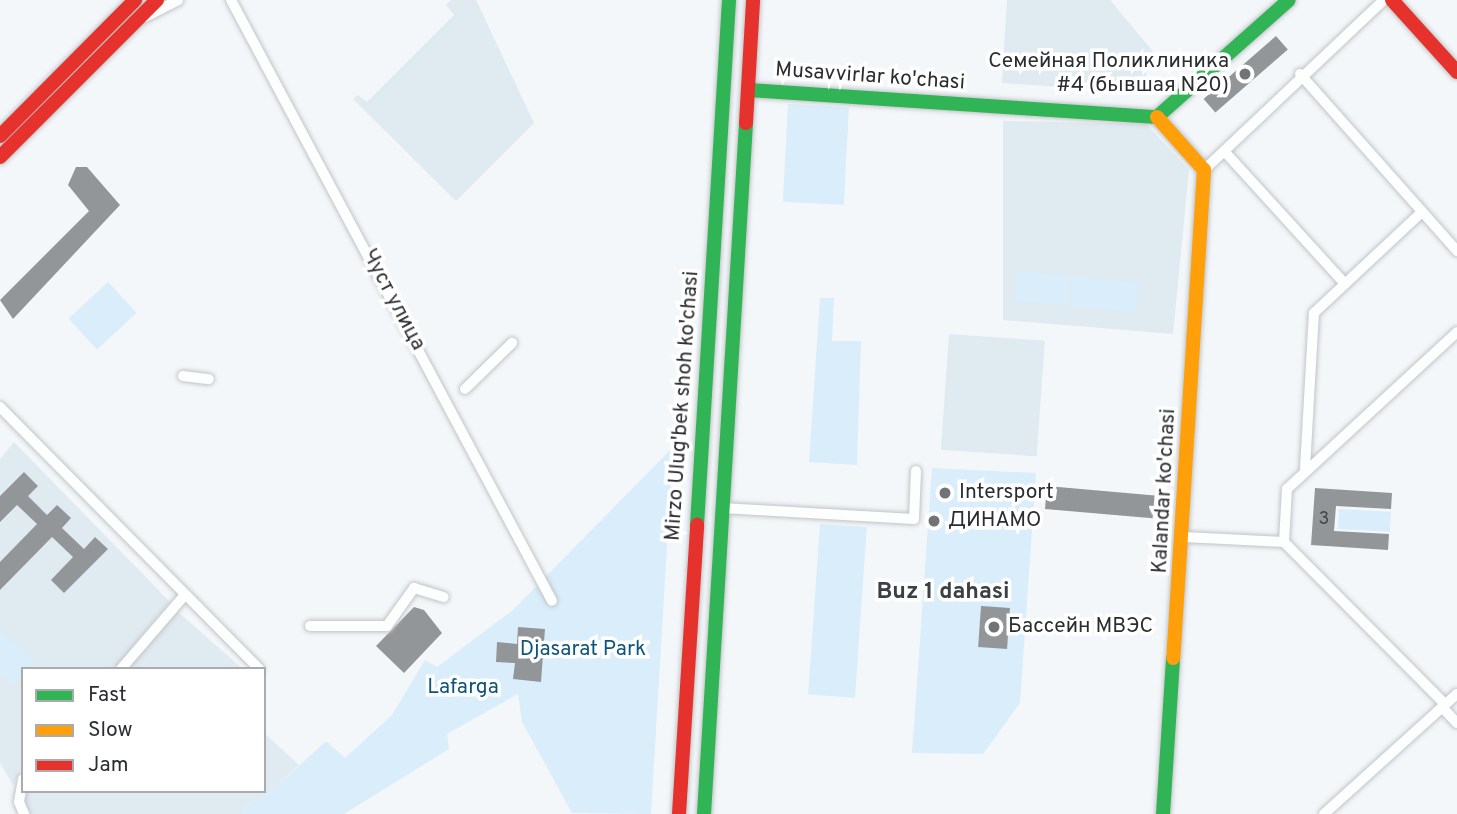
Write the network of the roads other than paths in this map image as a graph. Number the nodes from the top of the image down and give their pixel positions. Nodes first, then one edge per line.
1 (135, 0) edge
2 (157, 0) edge
3 (178, 0) edge
4 (230, 0) edge
5 (729, 0) edge
6 (753, 0) edge
7 (1289, 0) edge
8 (1384, 0) edge
9 (1392, 0) edge
10 (1403, 0) edge
11 (135, 22) junction
12 (1457, 60) edge
13 (1457, 72) edge
14 (1300, 74) junction
15 (748, 90) junction
16 (1157, 117) junction
17 (0, 136) edge
18 (1225, 152) junction
19 (0, 157) edge
20 (719, 161) junction
21 (743, 163) junction
22 (1204, 170) junction
23 (1422, 212) junction
24 (1457, 251) edge
25 (1345, 284) junction
26 (1457, 332) edge
27 (512, 343) dead end
28 (183, 376) dead end
29 (209, 379) dead end
30 (464, 389) dead end
31 (0, 407) edge
32 (1305, 468) junction
33 (916, 471) dead end
34 (722, 508) junction
35 (1184, 537) junction
36 (1284, 542) junction
37 (184, 596) junction
38 (444, 597) dead end
39 (552, 601) dead end
40 (310, 626) dead end
41 (123, 667) edge
42 (257, 667) edge
43 (1457, 694) edge
44 (1444, 706) junction
45 (1457, 723) edge
46 (21, 790) edge
47 (24, 814) edge
48 (679, 814) edge
49 (704, 814) edge
50 (1163, 814) edge
51 (1324, 814) edge

1 - 17 main road
2 - 11 main road
3 - 11 street
4 - 39 street, Чуст улица
5 - 20 main road, Mirzo Ulug'bek shoh ko'chasi
6 - 15 main road
7 - 16 main road
8 - 14 street
9 - 13 main road
10 - 12 main road
11 - 19 main road
14 - 18 street
14 - 23 street
15 - 16 main road, Musavvirlar ko'chasi
15 - 21 main road
16 - 22 main road
18 - 22 street
18 - 25 street
20 - 21 main road
20 - 48 main road, Mirzo Ulug'bek shoh ko'chasi
21 - 34 main road
22 - 35 main road, Kalandar ko'chasi
23 - 24 street
23 - 25 street
25 - 32 street
26 - 32 street
27 - 30 street
28 - 29 street
31 - 37 street
32 - 36 street
33 - 34 street
34 - 49 main road
35 - 36 street
35 - 50 main road, Kalandar ko'chasi
36 - 44 street
37 - 41 street
37 - 42 street
38 - 40 street
43 - 44 street
44 - 45 street
44 - 51 street
46 - 47 street

